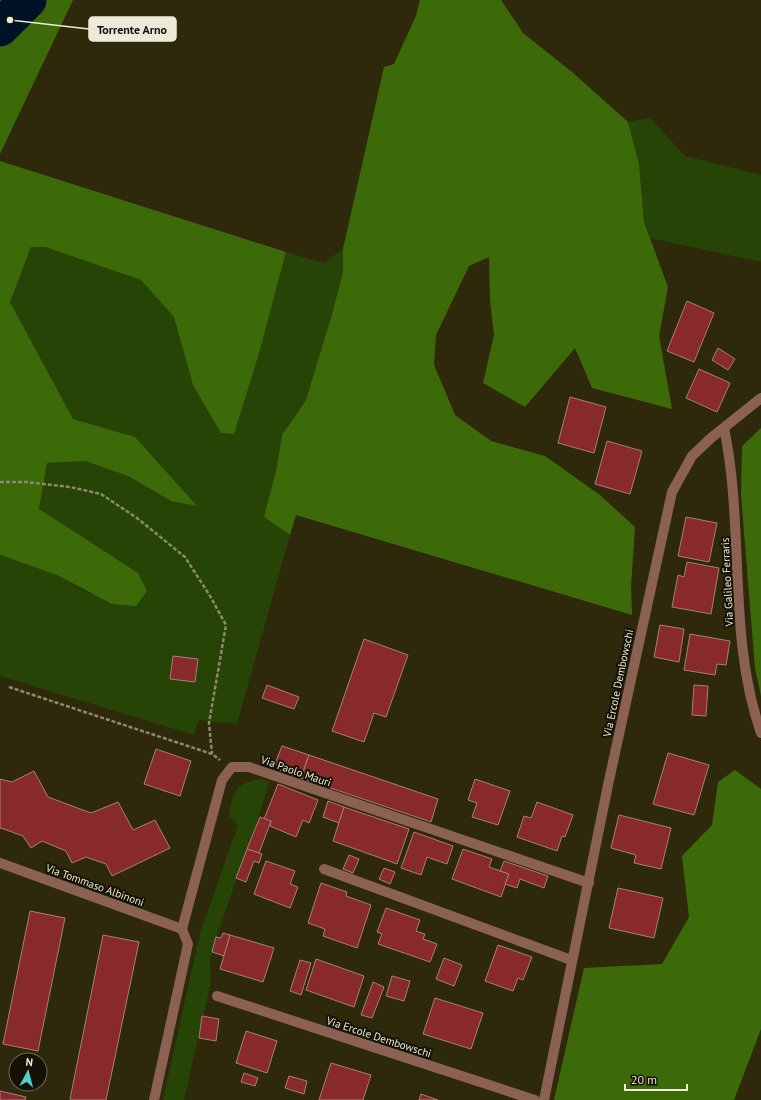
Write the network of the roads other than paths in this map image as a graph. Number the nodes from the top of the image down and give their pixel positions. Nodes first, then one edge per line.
1 (761, 398) edge
2 (724, 428) junction
3 (761, 733) edge
4 (2, 864) edge
5 (324, 870) dead end
6 (0, 875) edge
7 (589, 883) junction
8 (182, 929) junction
9 (571, 960) junction
10 (217, 996) dead end
11 (154, 1100) edge
12 (535, 1100) edge
13 (544, 1100) edge

1 - 2 street, Via Ercole Dembowschi
2 - 3 street, Via Galileo Ferraris
2 - 7 street, Via Ercole Dembowschi
4 - 6 street
4 - 8 street, Via Tommaso Albinoni
5 - 9 street
7 - 8 street, Via Paolo Mauri
7 - 9 street, Via Ercole Dembowschi
8 - 11 street
9 - 13 street, Via Ercole Dembowschi
10 - 12 street, Via Ercole Dembowschi

